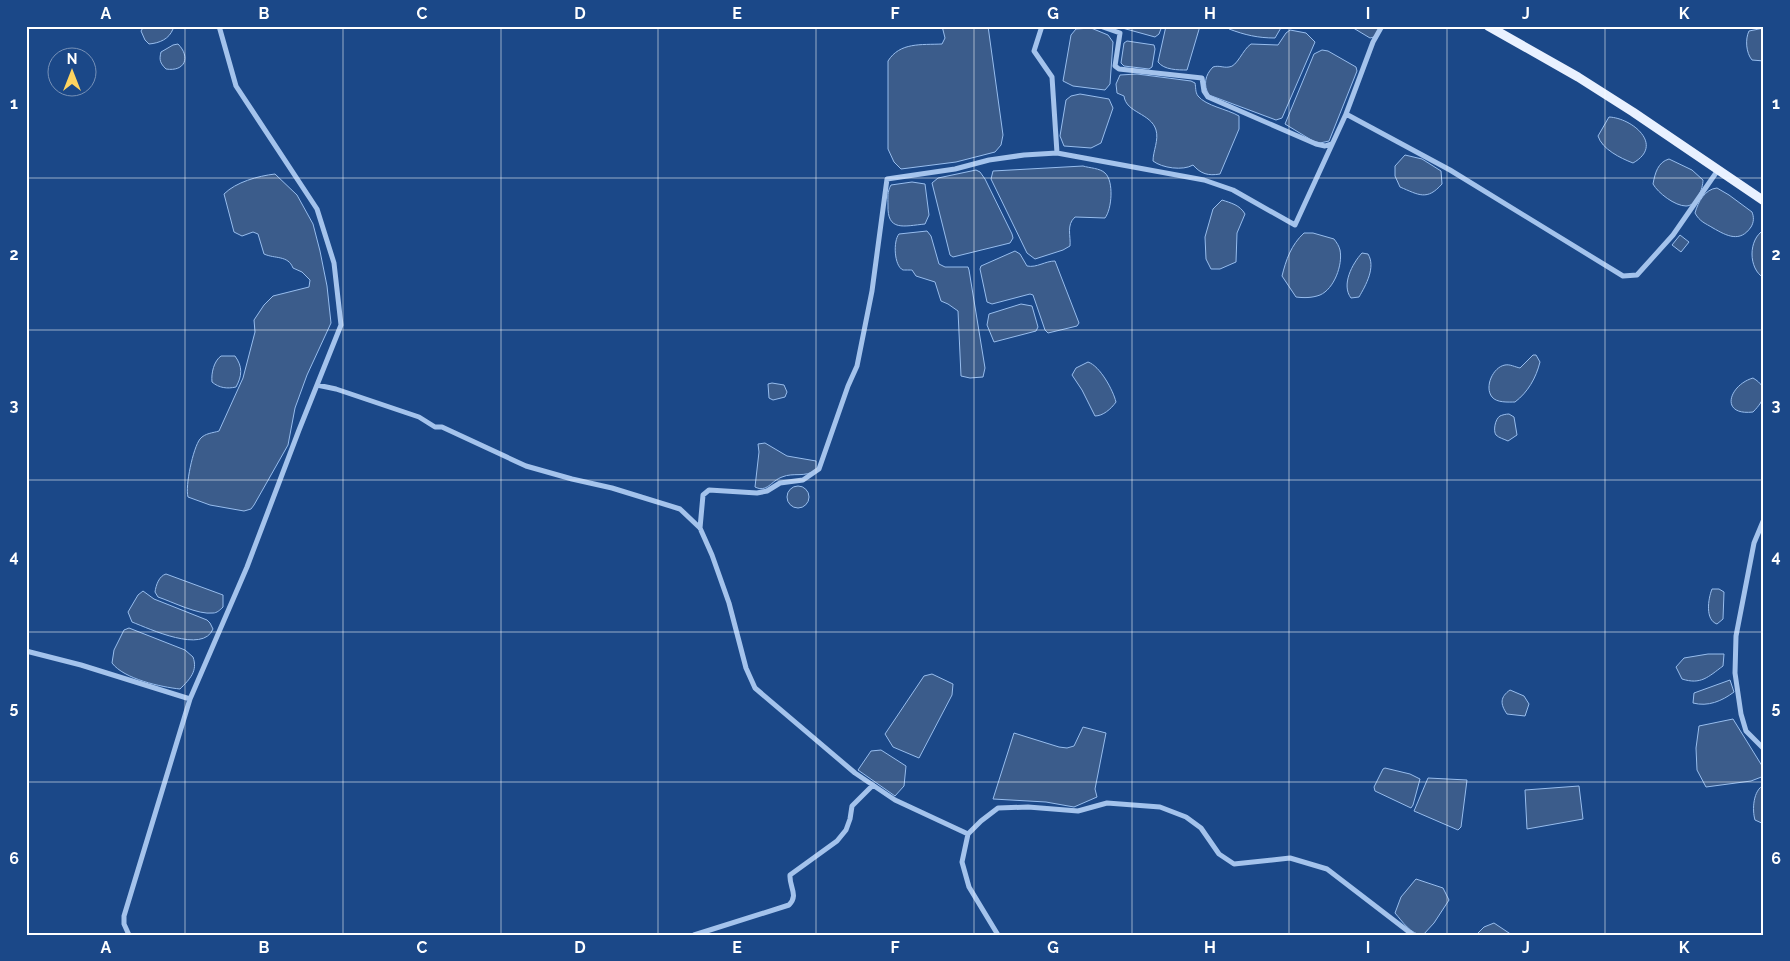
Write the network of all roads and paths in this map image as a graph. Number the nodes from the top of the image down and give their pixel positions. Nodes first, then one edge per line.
1 (220, 26) edge
2 (1042, 26) edge
3 (1100, 26) edge
4 (1382, 26) edge
5 (1488, 26) edge
6 (1346, 114) junction
7 (1331, 144) junction
8 (1057, 153) junction
9 (1718, 170) junction
10 (1764, 201) edge
11 (317, 385) junction
12 (1764, 519) edge
13 (700, 528) junction
14 (26, 651) edge
15 (190, 699) junction
16 (1764, 748) edge
17 (873, 785) junction
18 (968, 834) junction
19 (129, 935) edge
20 (694, 935) edge
21 (998, 935) edge
22 (1413, 935) edge

1 - 11 street
2 - 8 street
3 - 7 street
4 - 6 street
5 - 9 main road
6 - 7 street
6 - 9 street
7 - 8 street
8 - 13 street
9 - 10 main road
11 - 13 street
11 - 15 street
12 - 16 street
13 - 17 street
14 - 15 street
15 - 19 street
17 - 18 street
17 - 20 street
18 - 21 street
18 - 22 street

